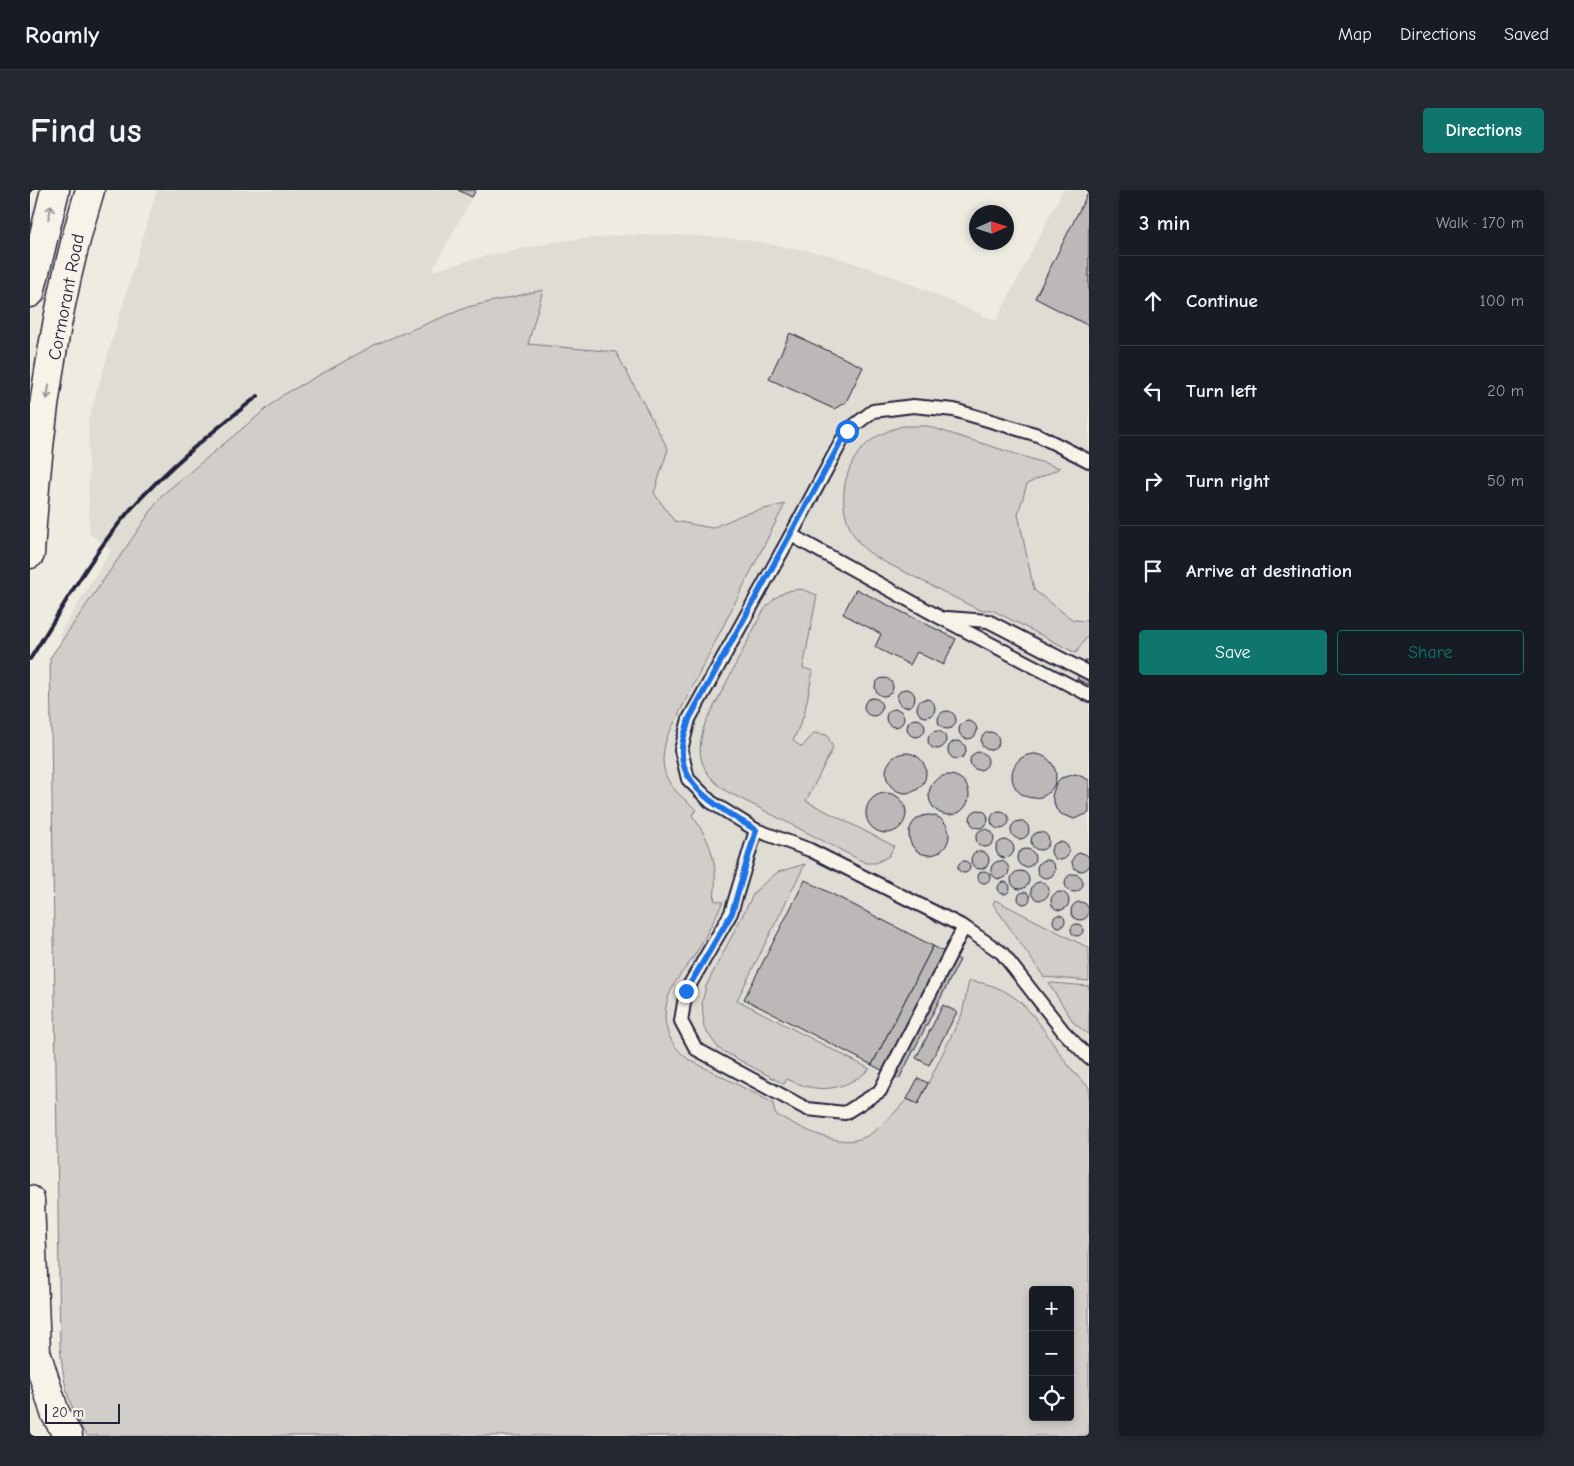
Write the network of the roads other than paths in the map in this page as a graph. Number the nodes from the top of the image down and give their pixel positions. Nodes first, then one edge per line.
1 (55, 190) edge
2 (90, 190) edge
3 (30, 293) edge
4 (1089, 461) edge
5 (791, 535) junction
6 (30, 554) edge
7 (941, 618) junction
8 (1089, 673) edge
9 (1089, 695) edge
10 (756, 830) junction
11 (964, 927) junction
12 (1089, 1058) edge
13 (30, 1200) edge
14 (68, 1436) edge

3 -> 1 main road, Cormorant Road
2 -> 6 main road, Cormorant Road
4 - 5 lane
5 - 7 lane
5 - 10 lane
7 - 8 lane
7 - 9 lane
10 - 11 lane
10 - 11 lane
11 - 12 lane
13 - 14 main road

